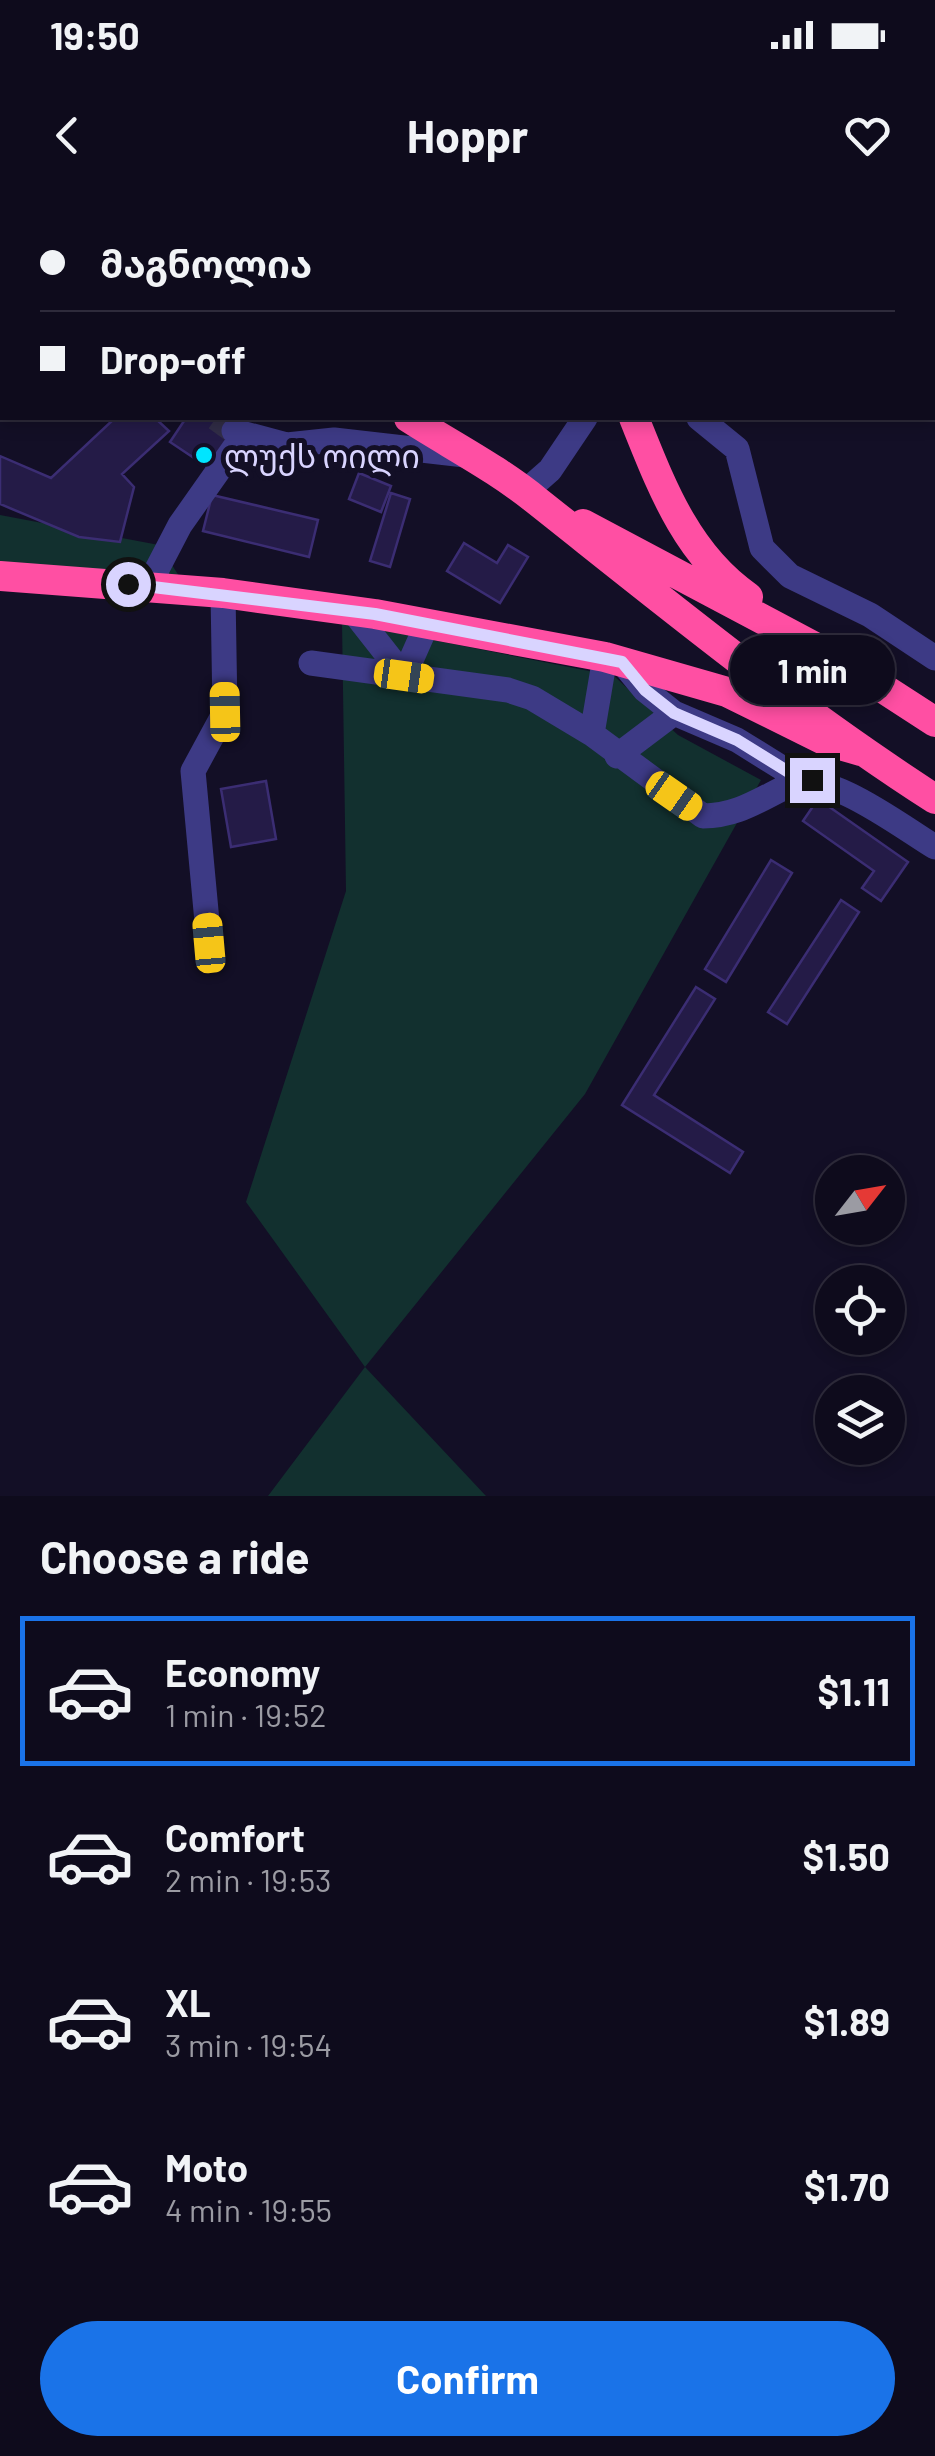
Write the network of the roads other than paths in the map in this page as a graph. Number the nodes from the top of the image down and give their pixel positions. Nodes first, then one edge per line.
1 (412, 420) edge
2 (585, 420) edge
3 (635, 420) edge
4 (701, 420) edge
5 (468, 456) junction
6 (530, 496) junction
7 (0, 576) edge
8 (161, 586) junction
9 (222, 593) junction
10 (353, 611) junction
11 (427, 624) junction
12 (935, 658) edge
13 (614, 660) junction
14 (842, 662) junction
15 (311, 664) dead end
16 (404, 676) junction
17 (674, 713) junction
18 (935, 722) edge
19 (592, 734) junction
20 (861, 752) junction
21 (617, 756) junction
22 (803, 781) junction
23 (935, 799) edge
24 (935, 847) edge
25 (209, 943) dead end

1 - 5 highway
2 - 6 street
3 - 14 highway
4 - 12 street
5 - 6 highway
5 - 8 street
6 - 14 highway
6 - 20 highway
7 - 8 highway
8 - 9 highway
9 - 10 highway
9 - 25 street
10 - 11 highway
10 - 16 street
11 - 13 highway
11 - 16 street
13 - 17 street
13 - 19 street
13 - 20 highway
14 - 18 highway
15 - 16 street
16 - 19 street
17 - 21 street
17 - 22 street
19 - 21 street
20 - 23 highway
21 - 22 street
22 - 24 street

